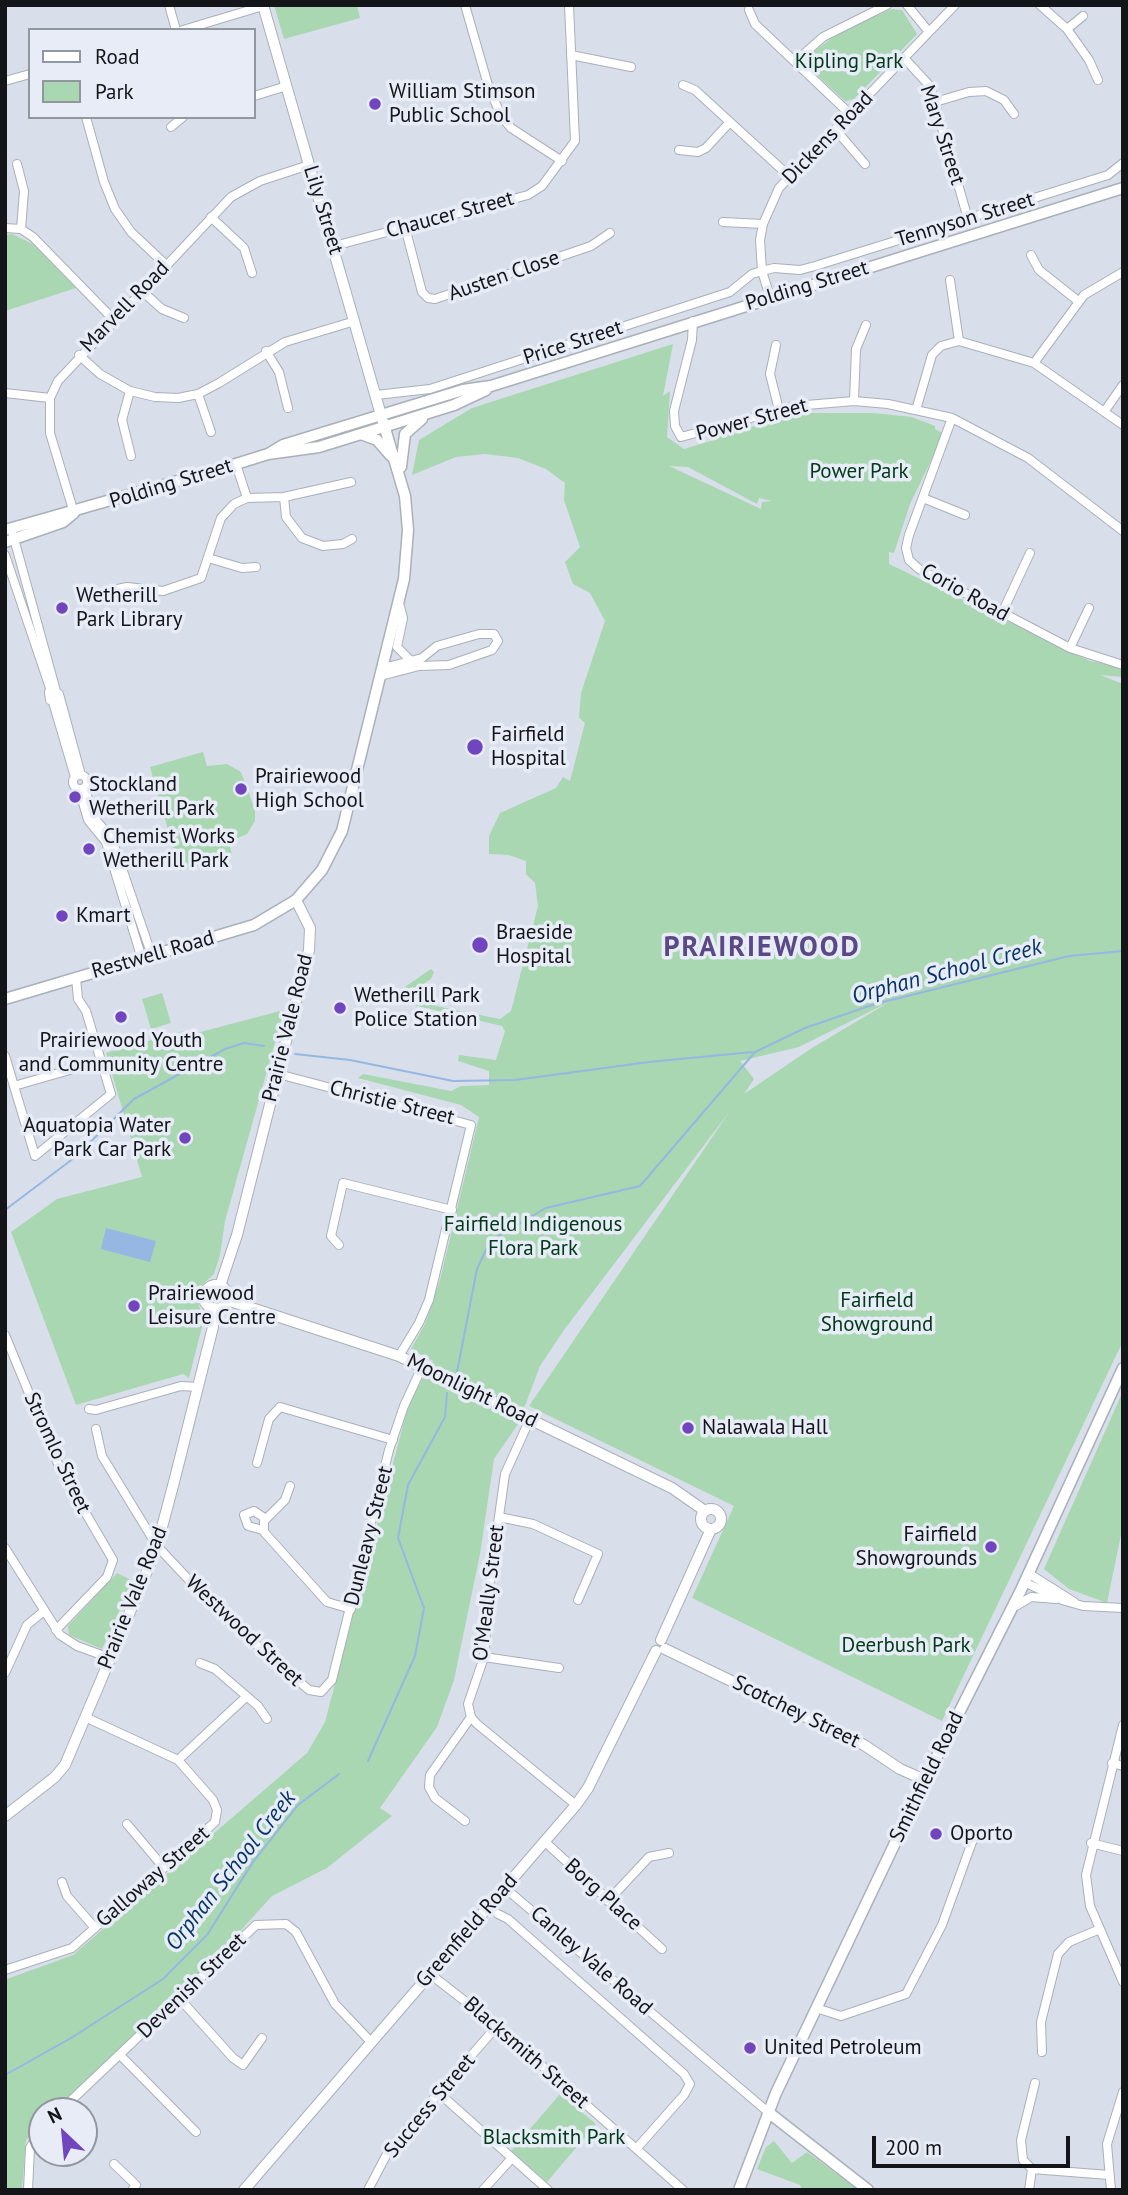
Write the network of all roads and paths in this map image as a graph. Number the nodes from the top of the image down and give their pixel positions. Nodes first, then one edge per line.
1 (169, 5) edge
2 (464, 5) edge
3 (569, 5) edge
4 (887, 5) edge
5 (907, 5) edge
6 (955, 5) edge
7 (1040, 5) edge
8 (263, 6) edge
9 (749, 10) dead end
10 (1083, 16) dead end
11 (175, 28) edge
12 (190, 28) edge
13 (1067, 29) junction
14 (929, 32) junction
15 (571, 55) junction
16 (904, 58) junction
17 (796, 61) junction
18 (631, 66) dead end
19 (28, 75) edge
20 (1098, 80) dead end
21 (5, 81) edge
22 (683, 85) dead end
23 (287, 86) junction
24 (256, 95) edge
25 (935, 102) junction
26 (850, 114) junction
27 (1014, 114) dead end
28 (87, 119) edge
29 (181, 119) edge
30 (730, 122) junction
31 (171, 127) dead end
32 (835, 129) junction
33 (679, 150) dead end
34 (562, 161) junction
35 (1123, 163) edge
36 (17, 164) dead end
37 (865, 164) dead end
38 (309, 165) junction
39 (789, 176) junction
40 (1123, 188) edge
41 (211, 217) junction
42 (968, 219) junction
43 (723, 222) dead end
44 (763, 224) junction
45 (405, 227) junction
46 (5, 228) edge
47 (21, 229) junction
48 (610, 233) dead end
49 (334, 246) junction
50 (1031, 255) dead end
51 (166, 265) junction
52 (762, 271) junction
53 (1123, 272) edge
54 (252, 273) dead end
55 (950, 280) dead end
56 (142, 291) junction
57 (770, 297) junction
58 (1078, 300) junction
59 (184, 318) dead end
60 (114, 320) junction
61 (355, 321) junction
62 (693, 321) junction
63 (866, 325) dead end
64 (959, 341) junction
65 (776, 345) dead end
66 (266, 351) junction
67 (79, 355) junction
68 (1034, 363) junction
69 (1123, 385) edge
70 (491, 386) junction
71 (130, 391) junction
72 (5, 393) edge
73 (198, 394) junction
74 (376, 395) junction
75 (50, 398) junction
76 (854, 401) junction
77 (288, 408) dead end
78 (437, 410) junction
79 (779, 410) junction
80 (916, 410) junction
81 (1104, 412) junction
82 (952, 418) junction
83 (383, 421) junction
84 (1123, 425) edge
85 (211, 432) dead end
86 (361, 434) junction
87 (268, 454) junction
88 (131, 456) dead end
89 (396, 461) junction
90 (236, 464) junction
91 (351, 482) dead end
92 (402, 482) junction
93 (284, 497) junction
94 (247, 498) junction
95 (923, 498) junction
96 (74, 513) junction
97 (965, 515) dead end
98 (1123, 531) edge
99 (9, 535) edge
100 (352, 539) dead end
101 (1030, 553) dead end
102 (5, 555) edge
103 (208, 558) junction
104 (256, 567) dead end
105 (113, 590) dead end
106 (398, 600) junction
107 (1089, 608) dead end
108 (1002, 613) junction
109 (33, 620) junction
110 (1070, 648) junction
111 (411, 661) junction
112 (1123, 665) edge
113 (382, 672) junction
114 (296, 900) junction
115 (147, 958) junction
116 (76, 978) junction
117 (5, 999) edge
118 (5, 1056) edge
119 (101, 1061) junction
120 (278, 1074) junction
121 (14, 1086) junction
122 (452, 1210) junction
123 (339, 1245) dead end
124 (220, 1286) junction
125 (228, 1300) junction
126 (214, 1308) junction
127 (5, 1335) edge
128 (399, 1356) junction
129 (422, 1367) junction
130 (1123, 1368) edge
131 (198, 1387) junction
132 (89, 1409) dead end
133 (530, 1419) junction
134 (96, 1429) dead end
135 (393, 1440) junction
136 (257, 1463) dead end
137 (290, 1486) dead end
138 (705, 1511) junction
139 (499, 1517) junction
140 (266, 1519) junction
141 (711, 1529) junction
142 (263, 1530) junction
143 (158, 1546) junction
144 (5, 1548) edge
145 (1026, 1577) junction
146 (578, 1600) dead end
147 (1062, 1600) junction
148 (1076, 1604) junction
149 (1123, 1608) edge
150 (351, 1609) junction
151 (44, 1611) junction
152 (1010, 1612) junction
153 (56, 1630) junction
154 (661, 1646) junction
155 (10, 1650) edge
156 (484, 1657) junction
157 (110, 1658) junction
158 (200, 1663) dead end
159 (559, 1668) dead end
160 (5, 1673) edge
161 (309, 1690) joint
162 (246, 1697) junction
163 (85, 1717) junction
164 (471, 1717) junction
165 (267, 1720) dead end
166 (1123, 1725) edge
167 (178, 1759) junction
168 (1112, 1763) junction
169 (1123, 1766) edge
170 (925, 1780) junction
171 (576, 1805) junction
172 (5, 1816) edge
173 (465, 1821) dead end
174 (127, 1824) dead end
175 (980, 1831) dead end
176 (544, 1841) junction
177 (1091, 1843) junction
178 (1123, 1851) edge
179 (668, 1853) dead end
180 (164, 1868) junction
181 (62, 1882) dead end
182 (505, 1888) junction
183 (608, 1901) junction
184 (498, 1914) dead end
185 (95, 1928) junction
186 (1100, 1929) junction
187 (662, 1949) dead end
188 (5, 1970) edge
189 (430, 1974) junction
190 (1122, 1978) edge
191 (179, 1998) junction
192 (816, 2008) junction
193 (497, 2026) junction
194 (262, 2038) dead end
195 (371, 2042) junction
196 (1042, 2052) dead end
197 (120, 2055) junction
198 (1035, 2082) dead end
199 (440, 2094) junction
200 (1123, 2094) edge
201 (76, 2097) edge
202 (768, 2112) junction
203 (197, 2132) dead end
204 (637, 2148) junction
205 (512, 2158) junction
206 (114, 2164) dead end
207 (30, 2167) edge
208 (1032, 2169) junction
209 (1109, 2175) junction
210 (29, 2190) edge
211 (132, 2190) edge
212 (244, 2190) edge
213 (368, 2190) edge
214 (482, 2190) edge
215 (548, 2190) edge
216 (683, 2190) edge
217 (739, 2190) edge
218 (868, 2190) edge
219 (1029, 2190) edge
220 (1111, 2190) edge

1 - 11 street
2 - 34 street
3 - 15 street, Chaucer Street
4 - 17 street
5 - 14 street
6 - 14 street, Dickens Road
7 - 13 street
8 - 12 street
8 - 23 street, Lily Street
9 - 17 street
10 - 13 street
13 - 20 street
14 - 16 street, Dickens Road
15 - 18 street
15 - 34 street, Chaucer Street
16 - 25 street, Mary Street
16 - 26 street, Dickens Road
17 - 26 street
19 - 21 street
22 - 30 street
23 - 24 street
23 - 38 street, Lily Street
25 - 27 street
25 - 42 street, Mary Street
26 - 32 street, Dickens Road
28 - 51 street
29 - 31 street
30 - 33 street
30 - 39 street
32 - 37 street
32 - 39 street, Dickens Road
34 - 45 street, Chaucer Street
35 - 42 street, Tennyson Street
36 - 47 street
38 - 41 street, Marvell Road
38 - 49 street, Lily Street
39 - 44 street, Dickens Road
40 - 57 main road, Polding Street
41 - 51 street, Marvell Road
41 - 54 street
42 - 52 street, Tennyson Street
43 - 44 street
44 - 52 street, Dickens Road
45 - 48 street, Austen Close
45 - 49 street, Chaucer Street
46 - 47 street
47 - 60 street
49 - 61 street, Lily Street
50 - 58 street
51 - 56 street, Marvell Road
52 - 57 street, Dickens Road
52 - 74 street, Price Street
53 - 58 street
55 - 64 street
56 - 59 street
56 - 60 street, Marvell Road
57 - 62 main road, Polding Street
58 - 68 street
60 - 67 street, Marvell Road
61 - 66 street
61 - 74 street, Lily Street
62 - 70 main road, Polding Street
62 - 79 street, Power Street
63 - 76 street
64 - 68 street
64 - 80 street
65 - 79 street
66 - 73 street
66 - 77 street
67 - 71 street
67 - 75 street, Marvell Road
68 - 81 street
69 - 81 street
70 - 78 main road, Polding Street
70 - 83 main road, Polding Street
71 - 73 street
71 - 88 street
72 - 75 street
73 - 85 street
74 - 83 street, Lily Street
75 - 96 street
76 - 79 street, Power Street
76 - 80 street, Power Street
78 - 83 main road, Polding Street
78 - 92 main road
80 - 82 street, Power Street
81 - 84 street
82 - 95 street, Corio Road
82 - 98 street, Power Street
83 - 86 main road, Polding Street
83 - 87 main road, Polding Street
83 - 89 main road
86 - 87 main road, Polding Street
86 - 89 main road
87 - 90 main road, Polding Street
89 - 92 main road
90 - 94 street
90 - 96 main road, Polding Street
91 - 93 street
92 - 106 main road
93 - 94 street
93 - 100 street
94 - 103 street
95 - 97 street
95 - 108 street, Corio Road
96 - 99 main road, Polding Street
99 - 109 street
101 - 108 street
102 - 109 street
103 - 104 street
103 - 105 street
106 - 111 street
106 - 113 main road
107 - 110 street
108 - 110 street, Corio Road
109 - 115 street
110 - 112 street, Corio Road
111 - 113 street
111 - 113 street
113 - 114 main road
114 - 115 main road, Restwell Road
114 - 120 street, Prairie Vale Road
115 - 116 main road, Restwell Road
116 - 117 main road, Restwell Road
116 - 119 street
118 - 121 street
119 - 121 street
119 - 121 street
120 - 122 street, Christie Street
120 - 124 street, Prairie Vale Road
122 - 123 street
122 - 128 street, Christie Street
124 - 125 street
124 - 126 street
125 - 126 street
125 - 128 street, Moonlight Road
126 - 131 street, Prairie Vale Road
127 - 153 street, Stromlo Street
128 - 129 street, Moonlight Road
129 - 133 street, Moonlight Road
129 - 135 street, Dunleavy Street
130 - 145 main road, Smithfield Road
131 - 132 street
131 - 143 street, Prairie Vale Road
133 - 138 street, Moonlight Road
133 - 139 street, O'Meally Street
134 - 143 street, Westwood Street
135 - 136 street
135 - 150 street, Dunleavy Street
137 - 140 street
138 - 141 street
138 - 141 street
139 - 146 street
139 - 156 street, O'Meally Street
140 - 142 street
140 - 142 street
141 - 154 street, Greenfield Road
142 - 150 street
143 - 157 street, Prairie Vale Road
143 - 161 street, Westwood Street
144 - 151 street
145 - 147 street
145 - 148 street
145 - 152 main road, Smithfield Road
147 - 148 street
147 - 152 street
148 - 149 street
150 - 161 street, Dunleavy Street
151 - 153 street
151 - 155 street
152 - 170 main road, Smithfield Road
153 - 157 street
154 - 170 street, Scotchey Street
154 - 171 street, Greenfield Road
155 - 160 street
156 - 159 street
156 - 164 street, O'Meally Street
157 - 163 street, Prairie Vale Road
158 - 162 street
162 - 165 street
162 - 167 street
163 - 167 street, Galloway Street
163 - 172 street, Prairie Vale Road
164 - 171 street
164 - 173 street
166 - 168 street
167 - 180 street, Galloway Street
168 - 169 street
168 - 177 street
170 - 192 main road, Smithfield Road
171 - 176 street, Greenfield Road
174 - 180 street
175 - 192 street
176 - 182 street, Greenfield Road
176 - 183 street, Borg Place
177 - 178 street
177 - 186 street
179 - 183 street
180 - 185 street, Galloway Street
181 - 185 street
182 - 189 street, Greenfield Road
182 - 202 street, Canley Vale Road
183 - 187 street, Borg Place
184 - 204 street
185 - 188 street, Galloway Street
186 - 190 street
186 - 196 street
189 - 193 street, Blacksmith Street
189 - 195 street, Greenfield Road
191 - 194 street
191 - 195 street, Devenish Street
191 - 197 street, Devenish Street
192 - 202 main road, Smithfield Road
193 - 199 street, Success Street
193 - 204 street, Blacksmith Street
195 - 212 street, Greenfield Road
197 - 201 street, Devenish Street
197 - 203 street
198 - 208 street
199 - 205 street
199 - 213 street, Success Street
200 - 209 street
202 - 217 main road, Smithfield Road
202 - 218 main road
204 - 216 street, Blacksmith Street
205 - 214 street
205 - 215 street
206 - 211 street
207 - 210 street
208 - 209 street
208 - 219 street
209 - 220 street

